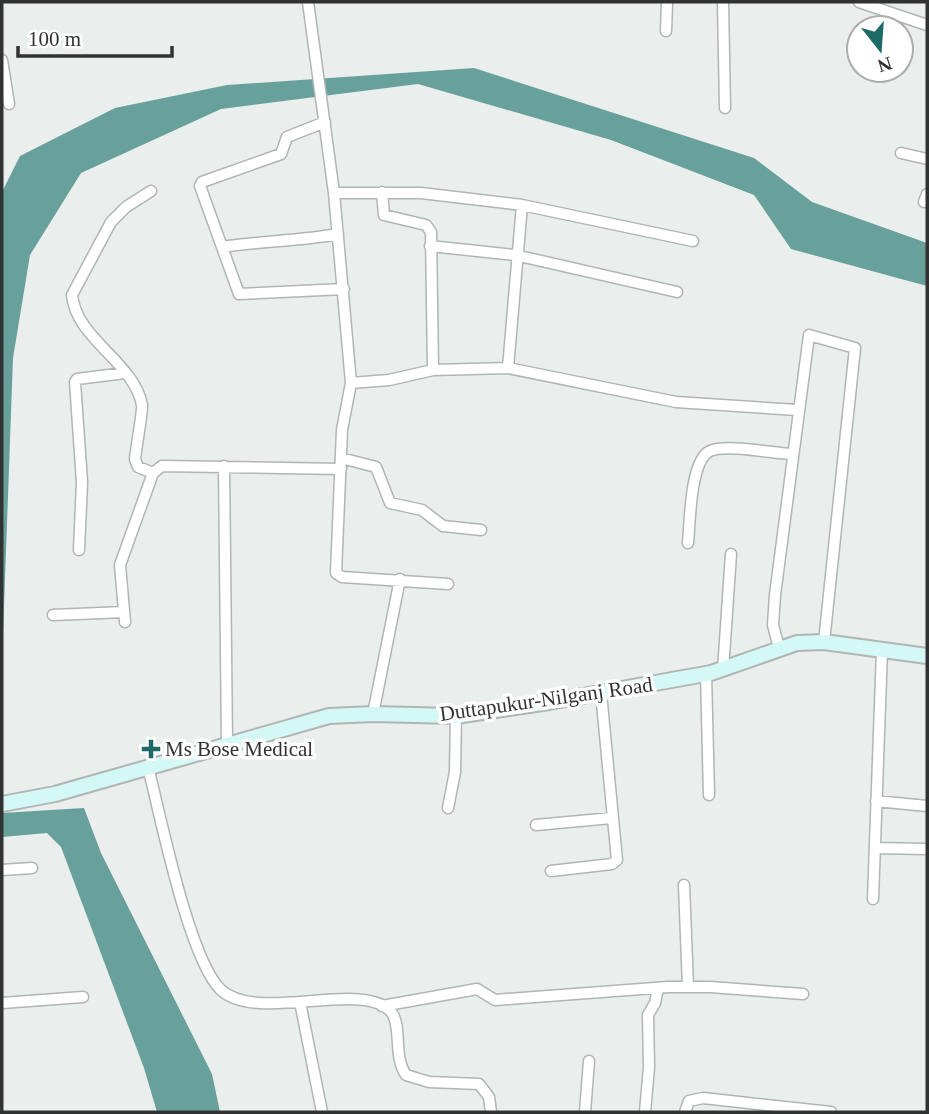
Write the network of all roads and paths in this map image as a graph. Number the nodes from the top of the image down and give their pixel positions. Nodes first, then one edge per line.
1 (308, 2) edge
2 (667, 2) edge
3 (723, 2) edge
4 (859, 2) edge
5 (927, 25) edge
6 (666, 31) dead end
7 (2, 60) edge
8 (9, 104) dead end
9 (725, 108) dead end
10 (325, 122) junction
11 (901, 153) dead end
12 (927, 159) edge
13 (151, 191) dead end
14 (382, 192) junction
15 (334, 193) junction
16 (522, 205) junction
17 (338, 234) junction
18 (693, 241) dead end
19 (430, 246) junction
20 (222, 247) junction
21 (515, 255) junction
22 (344, 289) junction
23 (677, 292) dead end
24 (508, 368) junction
25 (433, 370) junction
26 (125, 373) junction
27 (351, 383) junction
28 (797, 410) junction
29 (791, 454) junction
30 (341, 464) junction
31 (224, 466) junction
32 (153, 473) junction
33 (481, 530) dead end
34 (688, 543) dead end
35 (79, 550) dead end
36 (731, 554) dead end
37 (400, 579) junction
38 (448, 584) dead end
39 (52, 615) dead end
40 (824, 642) junction
41 (779, 648) junction
42 (883, 650) junction
43 (927, 656) edge
44 (723, 670) junction
45 (706, 674) junction
46 (601, 693) junction
47 (373, 714) junction
48 (456, 716) junction
49 (227, 744) junction
50 (148, 767) junction
51 (709, 795) dead end
52 (876, 801) junction
53 (2, 804) edge
54 (927, 806) edge
55 (448, 808) dead end
56 (612, 818) junction
57 (536, 825) dead end
58 (875, 848) junction
59 (927, 849) edge
60 (32, 868) dead end
61 (2, 870) edge
62 (551, 872) dead end
63 (684, 885) dead end
64 (873, 899) dead end
65 (688, 987) junction
66 (658, 988) junction
67 (803, 995) dead end
68 (83, 996) dead end
69 (300, 1002) junction
70 (2, 1003) edge
71 (382, 1006) junction
72 (589, 1061) dead end
73 (322, 1112) edge
74 (491, 1112) edge
75 (585, 1112) edge
76 (645, 1112) edge
77 (685, 1112) edge
78 (831, 1112) edge

1 - 10 street
2 - 6 street
3 - 9 street
4 - 5 street
7 - 8 street
10 - 15 street
10 - 20 street
11 - 12 street
13 - 26 street
14 - 15 street
14 - 16 street
14 - 19 street
15 - 17 street
16 - 18 street
16 - 21 street
17 - 20 street
17 - 22 street
19 - 21 street
19 - 25 street
20 - 22 street
21 - 23 street
21 - 24 street
22 - 27 street
24 - 25 street
24 - 28 street
25 - 27 street
26 - 32 street
26 - 35 street
27 - 30 street
28 - 29 street
28 - 40 street
29 - 34 street
29 - 41 street
30 - 31 street
30 - 33 street
30 - 37 street
31 - 32 street
31 - 49 street
32 - 39 street
36 - 44 street
37 - 38 street
37 - 47 street
40 - 41 main road, Duttapukur-Nilganj Road
40 - 42 main road, Duttapukur-Nilganj Road
41 - 44 main road, Duttapukur-Nilganj Road
42 - 43 main road, Duttapukur-Nilganj Road
42 - 52 street
44 - 45 main road, Duttapukur-Nilganj Road
45 - 46 main road, Duttapukur-Nilganj Road
45 - 51 street
46 - 48 main road, Duttapukur-Nilganj Road
46 - 56 street
47 - 48 main road, Duttapukur-Nilganj Road
47 - 49 main road, Duttapukur-Nilganj Road
48 - 55 street
49 - 50 main road, Duttapukur-Nilganj Road
50 - 53 main road, Duttapukur-Nilganj Road
50 - 69 street
52 - 54 street
52 - 58 street
56 - 57 street
56 - 62 street
58 - 59 street
58 - 64 street
60 - 61 street
63 - 65 street
65 - 66 street
65 - 67 street
66 - 71 street
66 - 76 street
68 - 70 street
69 - 71 street
69 - 73 street
71 - 74 street
72 - 75 street
77 - 78 street

